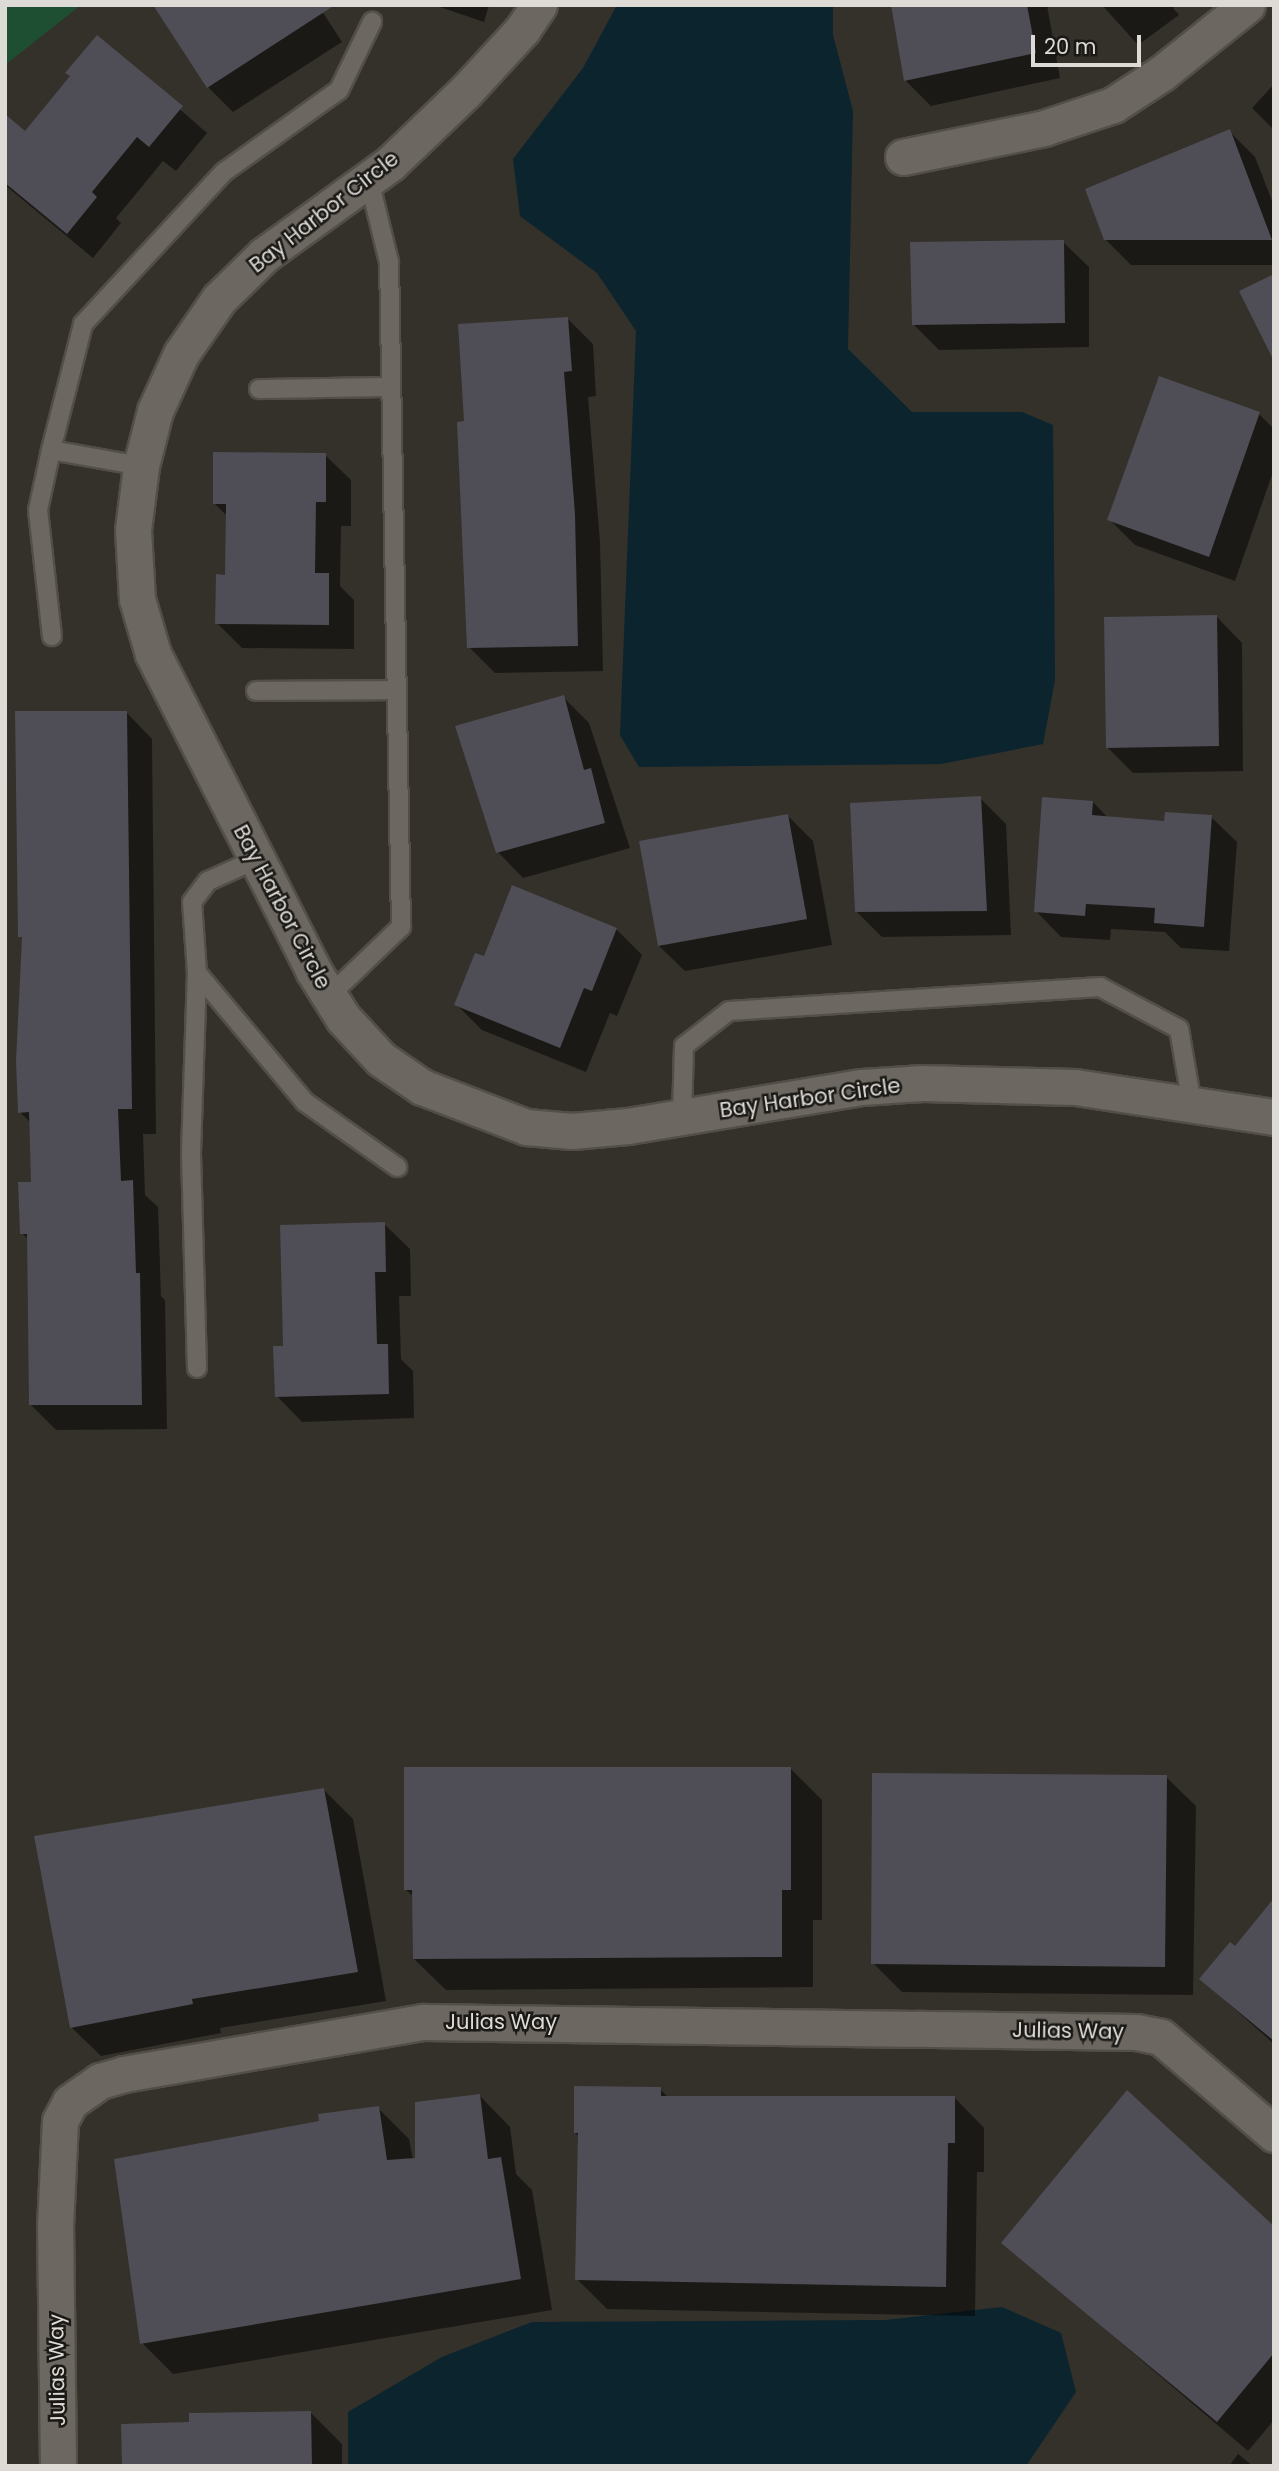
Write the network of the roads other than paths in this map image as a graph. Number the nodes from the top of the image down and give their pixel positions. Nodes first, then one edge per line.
1 (539, 5) edge
2 (1247, 5) edge
3 (372, 22) dead end
4 (902, 157) dead end
5 (369, 180) junction
6 (391, 387) junction
7 (259, 389) dead end
8 (51, 450) junction
9 (141, 466) junction
10 (52, 636) dead end
11 (397, 690) junction
12 (256, 691) dead end
13 (257, 859) junction
14 (197, 973) junction
15 (329, 996) junction
16 (1192, 1104) junction
17 (682, 1116) junction
18 (1274, 1117) edge
19 (397, 1167) dead end
20 (197, 1368) dead end
21 (1274, 2134) edge
22 (58, 2466) edge

1 - 5 street, Bay Harbor Circle
2 - 4 street
3 - 8 lane
5 - 6 lane
5 - 9 street, Bay Harbor Circle
6 - 7 lane
6 - 11 lane
8 - 9 lane
8 - 10 lane
9 - 13 street, Bay Harbor Circle
11 - 12 lane
11 - 15 lane
13 - 14 lane
13 - 15 street, Bay Harbor Circle
14 - 19 lane
14 - 20 lane
15 - 17 street, Bay Harbor Circle
16 - 17 street, Bay Harbor Circle
16 - 17 lane
16 - 18 street, Bay Harbor Circle
21 - 22 street, Julias Way

